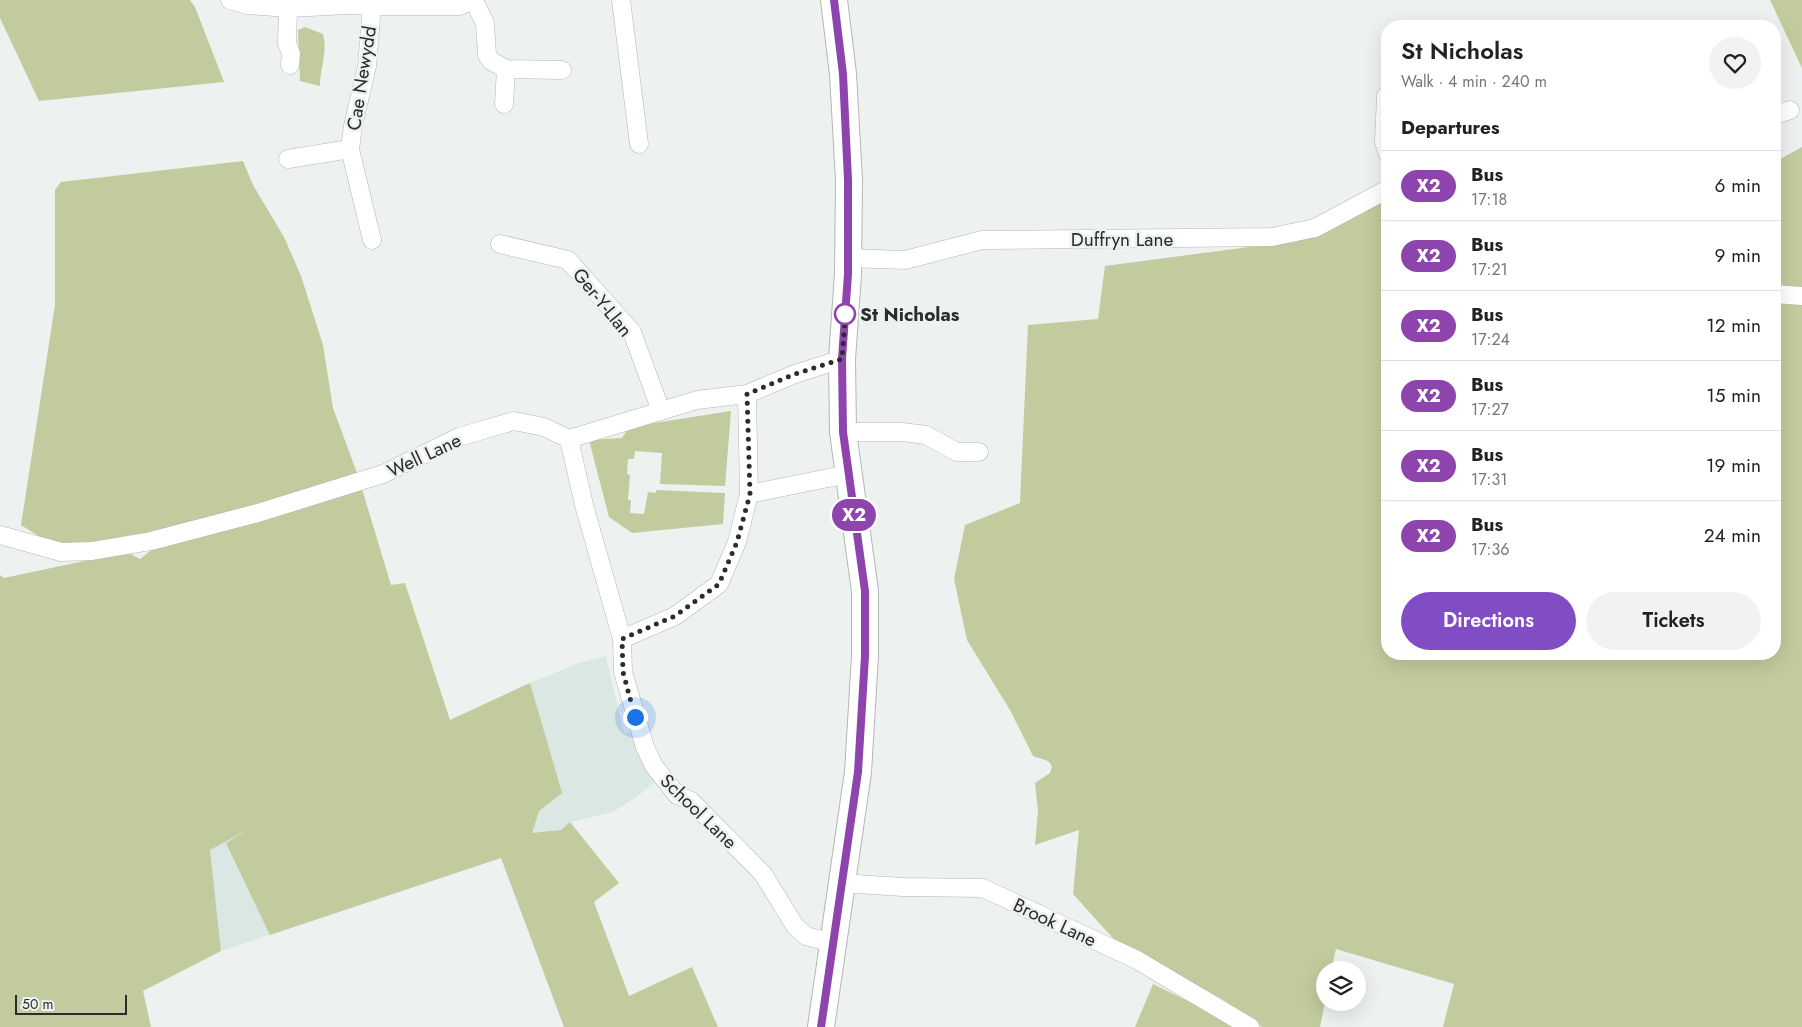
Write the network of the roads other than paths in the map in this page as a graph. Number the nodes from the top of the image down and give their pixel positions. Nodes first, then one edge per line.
1 (230, 0) edge
2 (475, 0) edge
3 (621, 0) edge
4 (834, 0) edge
5 (372, 6) junction
6 (288, 8) junction
7 (290, 65) dead end
8 (506, 70) junction
9 (562, 70) dead end
10 (504, 104) dead end
11 (640, 144) dead end
12 (350, 149) junction
13 (288, 159) dead end
14 (1381, 193) edge
15 (372, 240) dead end
16 (500, 244) dead end
17 (848, 258) junction
18 (1781, 294) edge
19 (1802, 296) edge
20 (842, 359) junction
21 (747, 394) junction
22 (660, 412) junction
23 (843, 432) junction
24 (569, 439) junction
25 (979, 452) dead end
26 (848, 474) junction
27 (750, 494) junction
28 (0, 535) edge
29 (622, 639) junction
30 (841, 883) junction
31 (833, 943) junction
32 (821, 1027) edge
33 (1250, 1027) edge

1 - 6 street, Cae Newydd
2 - 5 street, Cae Newydd
2 - 8 street, Cae Newydd
3 - 11 street
4 - 17 main road
5 - 6 street, Cae Newydd
5 - 12 street, Cae Newydd
6 - 7 street
8 - 9 street
8 - 10 street
12 - 13 street, Cae Newydd
12 - 15 street, Cae Newydd
14 - 17 street, Duffryn Lane
16 - 22 street, Ger-Y-Llan
17 - 20 main road
18 - 19 street
20 - 21 street
20 - 23 main road
21 - 22 street
21 - 27 street
22 - 24 street
23 - 25 street
23 - 26 main road
24 - 28 street, Well Lane
24 - 29 street, School Lane
26 - 27 street
26 - 30 main road
27 - 29 street
29 - 31 street, School Lane
30 - 31 main road
30 - 33 street, Brook Lane
31 - 32 main road

